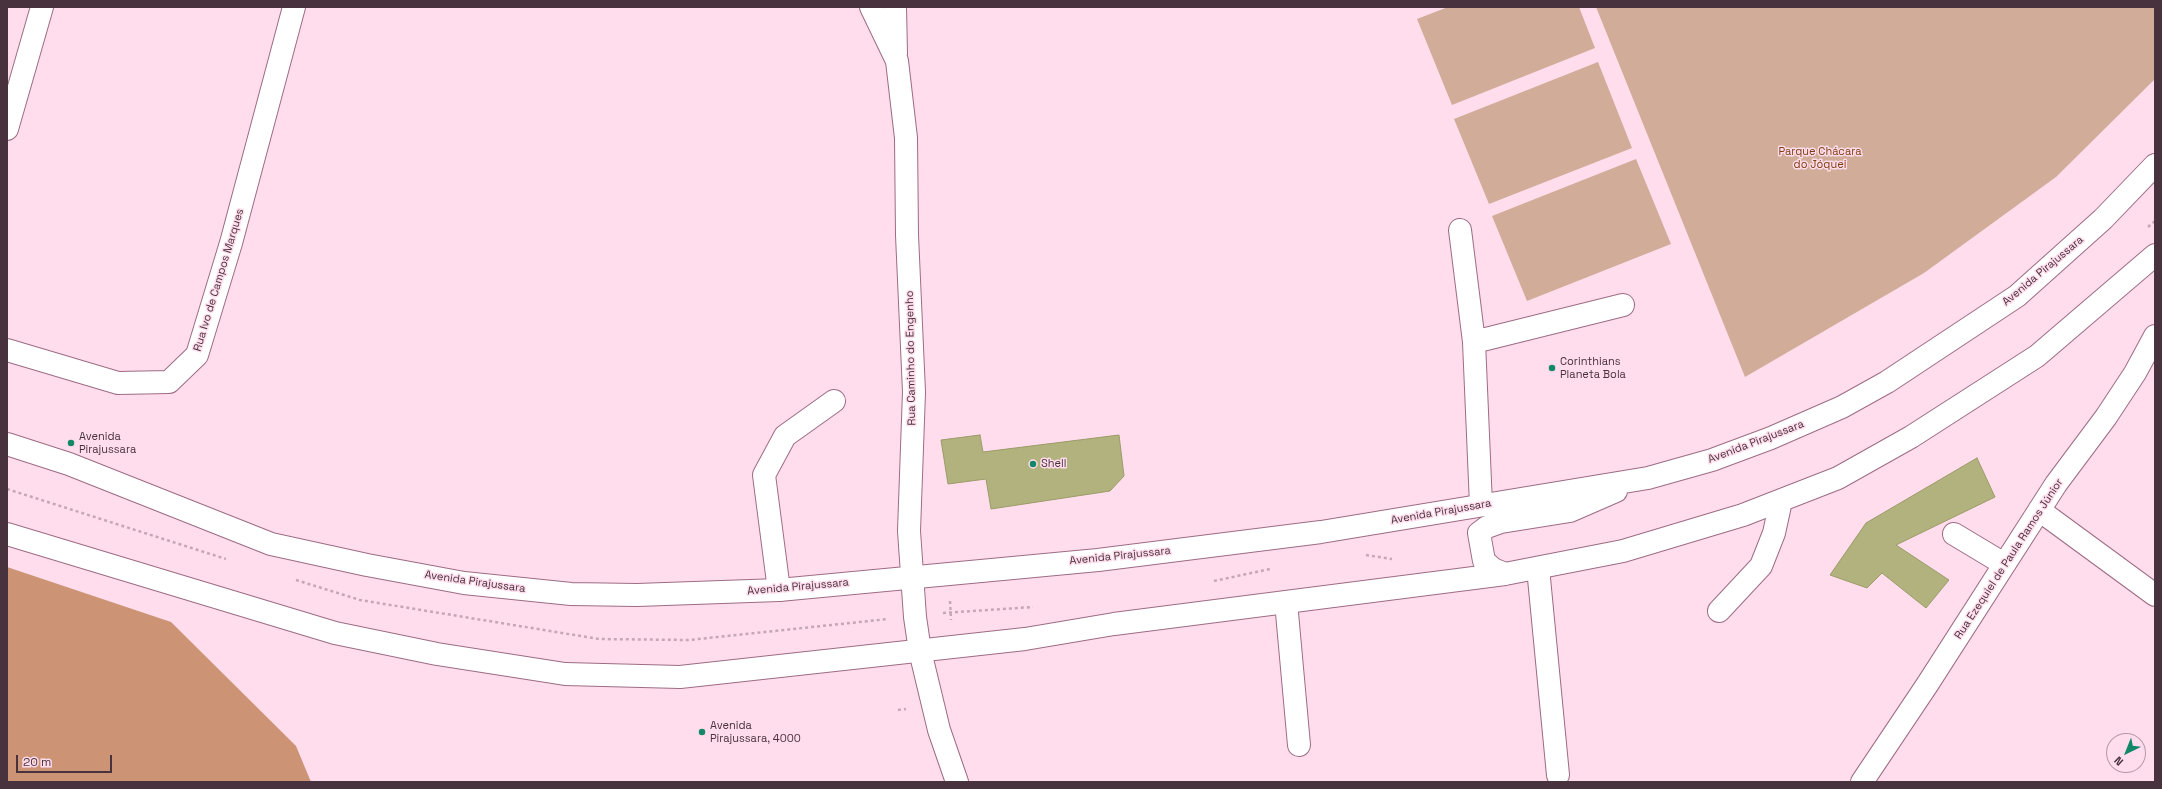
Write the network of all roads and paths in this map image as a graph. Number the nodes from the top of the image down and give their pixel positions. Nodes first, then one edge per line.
1 (42, 7) edge
2 (294, 7) edge
3 (871, 7) edge
4 (895, 7) edge
5 (896, 61) junction
6 (7, 129) edge
7 (2155, 165) edge
8 (1460, 230) dead end
9 (2155, 255) edge
10 (1623, 305) dead end
11 (2155, 336) edge
12 (1474, 342) junction
13 (7, 350) edge
14 (834, 401) dead end
15 (7, 444) edge
16 (1648, 478) junction
17 (1781, 501) junction
18 (1480, 505) junction
19 (2039, 510) junction
20 (7, 534) edge
21 (1954, 534) dead end
22 (2004, 564) junction
23 (1538, 568) junction
24 (1504, 574) junction
25 (912, 576) junction
26 (779, 590) junction
27 (2155, 595) edge
28 (1286, 602) junction
29 (1719, 611) dead end
30 (920, 651) junction
31 (1299, 745) dead end
32 (1558, 774) dead end
33 (957, 782) edge
34 (1862, 782) edge

1 - 6 main road
2 - 13 main road, Rua Ivo de Campos Marques
3 - 5 main road, Rua Caminho do Engenho
4 - 5 main road
5 - 25 main road, Rua Caminho do Engenho
7 - 16 main road, Avenida Pirajussara
8 - 12 main road
9 - 17 main road
10 - 12 main road
11 - 19 main road, Rua Ezequiel de Paula Ramos Júnior
12 - 18 main road
14 - 26 main road
15 - 26 main road, Avenida Pirajussara
16 - 18 main road, Avenida Pirajussara
16 - 24 main road
17 - 23 main road
17 - 29 main road
18 - 25 main road, Avenida Pirajussara
19 - 22 main road, Rua Ezequiel de Paula Ramos Júnior
19 - 27 main road
20 - 30 main road
21 - 22 main road
22 - 34 main road, Rua Ezequiel de Paula Ramos Júnior
23 - 24 main road
23 - 32 main road
24 - 28 main road
25 - 26 main road, Avenida Pirajussara
25 - 30 main road, Rua Caminho do Engenho
28 - 30 main road
28 - 31 main road
30 - 33 main road, Rua Caminho do Engenho

